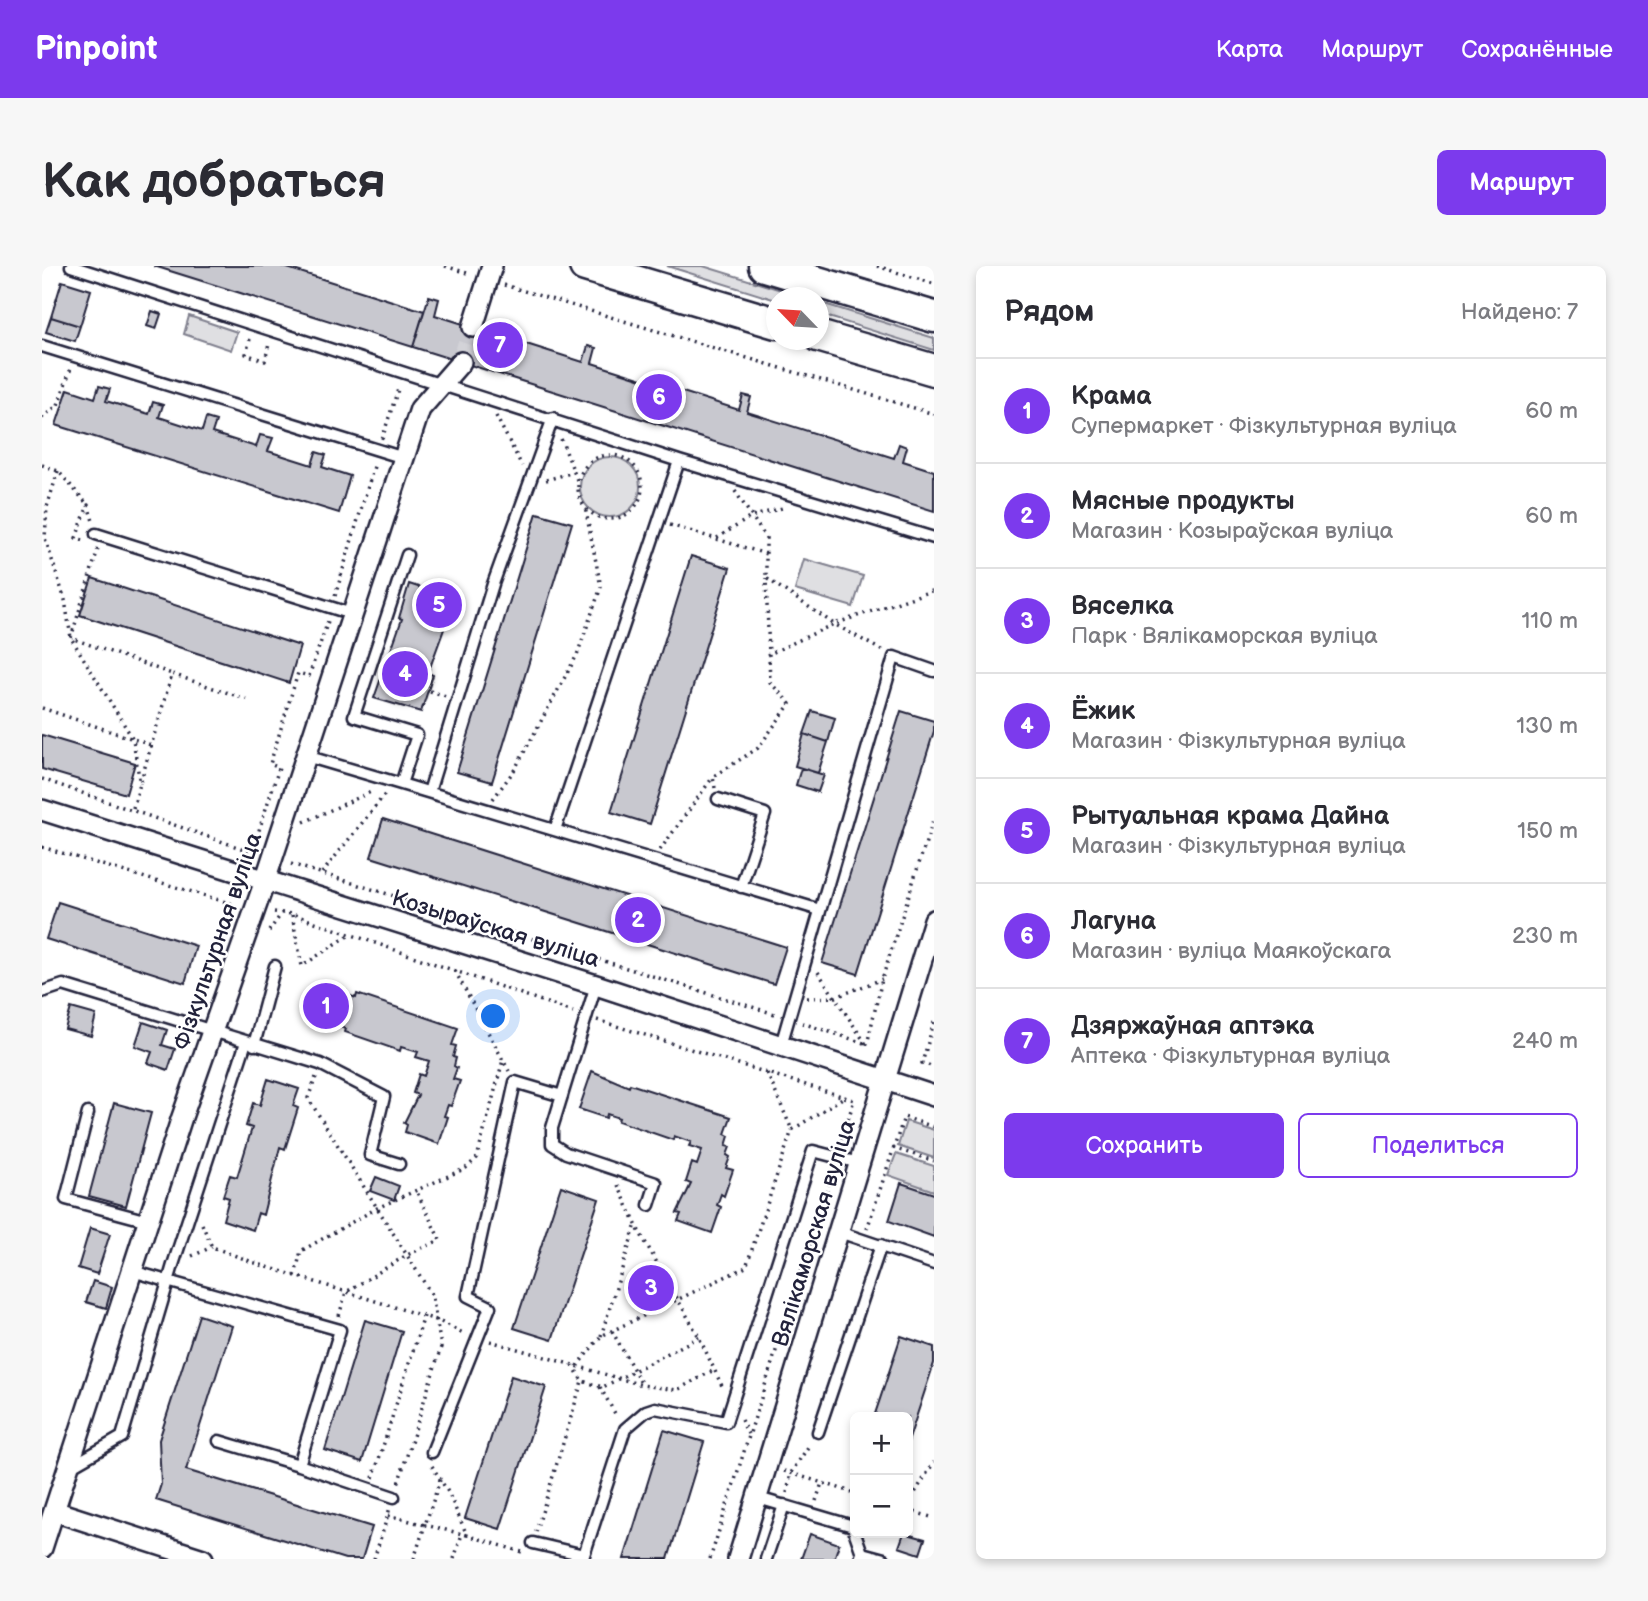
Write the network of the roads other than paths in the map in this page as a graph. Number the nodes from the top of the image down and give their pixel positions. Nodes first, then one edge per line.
1 (71, 266) edge
2 (585, 266) edge
3 (764, 266) edge
4 (489, 273) edge
5 (934, 317) edge
6 (766, 320) edge
7 (472, 327) tunnel mouth
8 (829, 339) edge
9 (42, 346) edge
10 (460, 362) tunnel mouth
11 (934, 370) edge
12 (442, 383) junction
13 (553, 418) junction
14 (404, 458) junction
15 (680, 461) junction
16 (96, 534) dead end
17 (934, 538) edge
18 (407, 555) dead end
19 (352, 614) junction
20 (934, 671) edge
21 (306, 756) junction
22 (398, 783) junction
23 (429, 792) junction
24 (718, 799) road end
25 (42, 810) edge
26 (555, 830) junction
27 (265, 881) junction
28 (741, 887) junction
29 (820, 910) junction
30 (934, 920) edge
31 (275, 966) dead end
32 (596, 985) junction
33 (42, 992) edge
34 (212, 1033) junction
35 (250, 1044) junction
36 (781, 1045) junction
37 (884, 1081) junction
38 (562, 1096) junction
39 (934, 1096) edge
40 (88, 1113) dead end
41 (859, 1163) junction
42 (399, 1164) dead end
43 (649, 1205) dead end
44 (148, 1221) junction
45 (839, 1232) junction
46 (881, 1245) junction
47 (934, 1264) edge
48 (132, 1271) junction
49 (169, 1282) junction
50 (818, 1432) road end
51 (219, 1441) dead end
52 (430, 1456) road end
53 (299, 1465) junction
54 (67, 1468) junction
55 (394, 1497) road end
56 (758, 1498) junction
57 (784, 1505) junction
58 (54, 1511) junction
59 (850, 1525) edge
60 (856, 1538) edge
61 (533, 1543) road end
62 (42, 1548) edge
63 (861, 1556) edge
64 (203, 1559) edge
65 (738, 1559) edge
66 (766, 1559) edge
67 (884, 1559) edge

1 - 12 lane
2 - 6 main road
3 - 5 main road
4 - 7 street
8 - 11 main road
9 - 14 lane
10 - 12 street, Фізкультурная вуліца
12 - 13 lane
12 - 14 street, Фізкультурная вуліца
13 - 15 lane
13 - 23 lane
14 - 19 street, Фізкультурная вуліца
15 - 17 lane
15 - 26 lane
16 - 19 lane
18 - 22 lane
19 - 21 street, Фізкультурная вуліца
20 - 29 lane
21 - 22 lane
21 - 27 street, Фізкультурная вуліца
22 - 23 lane
23 - 26 lane
24 - 28 lane
25 - 27 street, Козыраўская вуліца
26 - 28 lane
27 - 32 street, Козыраўская вуліца
27 - 34 street, Фізкультурная вуліца
28 - 29 lane
29 - 36 lane
30 - 37 street, Вялікаморская вуліца
31 - 35 lane
32 - 36 street, Козыраўская вуліца
32 - 38 lane
33 - 34 lane
34 - 35 lane
34 - 44 street, Фізкультурная вуліца
35 - 42 lane
35 - 49 lane
36 - 37 street, Козыраўская вуліца
37 - 39 street, Козыраўская вуліца
37 - 41 street, Вялікаморская вуліца
38 - 43 lane
38 - 52 lane
40 - 44 lane
41 - 45 street, Вялікаморская вуліца
41 - 61 lane
44 - 48 street, Фізкультурная вуліца
45 - 46 lane
45 - 56 street, Вялікаморская вуліца
46 - 47 lane
46 - 50 lane
48 - 49 lane
48 - 54 street, Фізкультурная вуліца
49 - 53 lane
49 - 54 lane
51 - 53 lane
53 - 55 lane
54 - 58 street, Фізкультурная вуліца
56 - 57 lane
56 - 65 street, Вялікаморская вуліца
57 - 59 lane
57 - 66 lane
58 - 62 street, Фізкультурная вуліца
58 - 64 street
60 - 63 lane
63 - 67 lane

